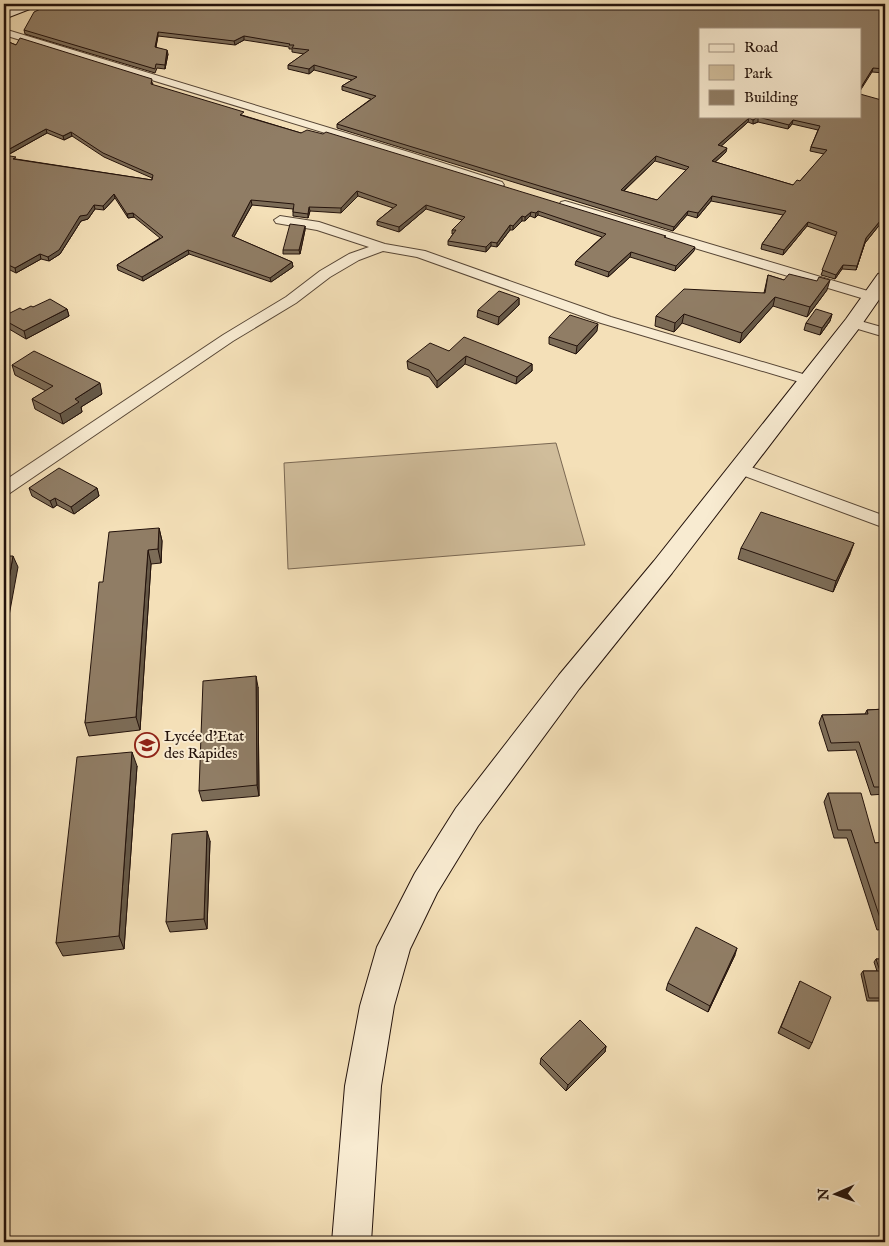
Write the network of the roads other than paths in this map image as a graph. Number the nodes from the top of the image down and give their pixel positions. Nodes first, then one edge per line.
1 (30, 4) edge
2 (4, 15) edge
3 (4, 32) edge
4 (508, 188) edge
5 (553, 202) edge
6 (280, 220) dead end
7 (382, 247) junction
8 (885, 278) edge
9 (873, 297) junction
10 (853, 323) junction
11 (885, 333) edge
12 (808, 380) junction
13 (740, 468) junction
14 (4, 489) edge
15 (885, 522) edge
16 (351, 1242) edge

1 - 2 main road
3 - 4 street
5 - 9 street
6 - 7 street
7 - 12 street
7 - 14 street
8 - 9 main road
9 - 10 main road
10 - 11 street
10 - 12 main road
12 - 13 main road
13 - 15 street
13 - 16 main road

